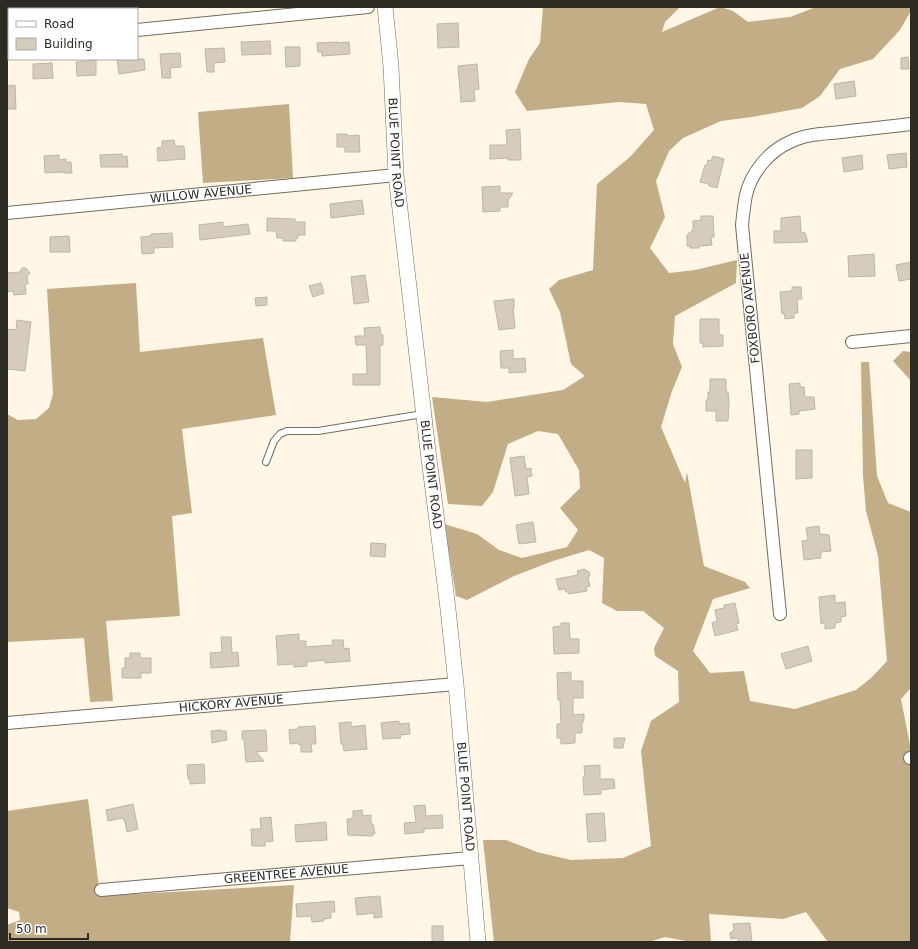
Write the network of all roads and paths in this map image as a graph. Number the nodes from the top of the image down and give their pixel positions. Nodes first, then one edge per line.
1 (368, 7) edge
2 (385, 7) edge
3 (138, 30) edge
4 (911, 124) edge
5 (396, 175) junction
6 (7, 213) edge
7 (911, 336) edge
8 (852, 342) dead end
9 (423, 414) junction
10 (266, 462) dead end
11 (780, 614) dead end
12 (456, 684) junction
13 (7, 723) edge
14 (471, 858) junction
15 (101, 890) dead end
16 (478, 942) edge

1 - 3 street
2 - 5 street, BLUE POINT ROAD
4 - 11 street, FOXBORO AVENUE
5 - 6 street, WILLOW AVENUE
5 - 9 street, BLUE POINT ROAD
7 - 8 street
9 - 10 lane
9 - 12 street, BLUE POINT ROAD
12 - 13 street, HICKORY AVENUE
12 - 14 street, BLUE POINT ROAD
14 - 15 street, GREENTREE AVENUE
14 - 16 street, BLUE POINT ROAD

